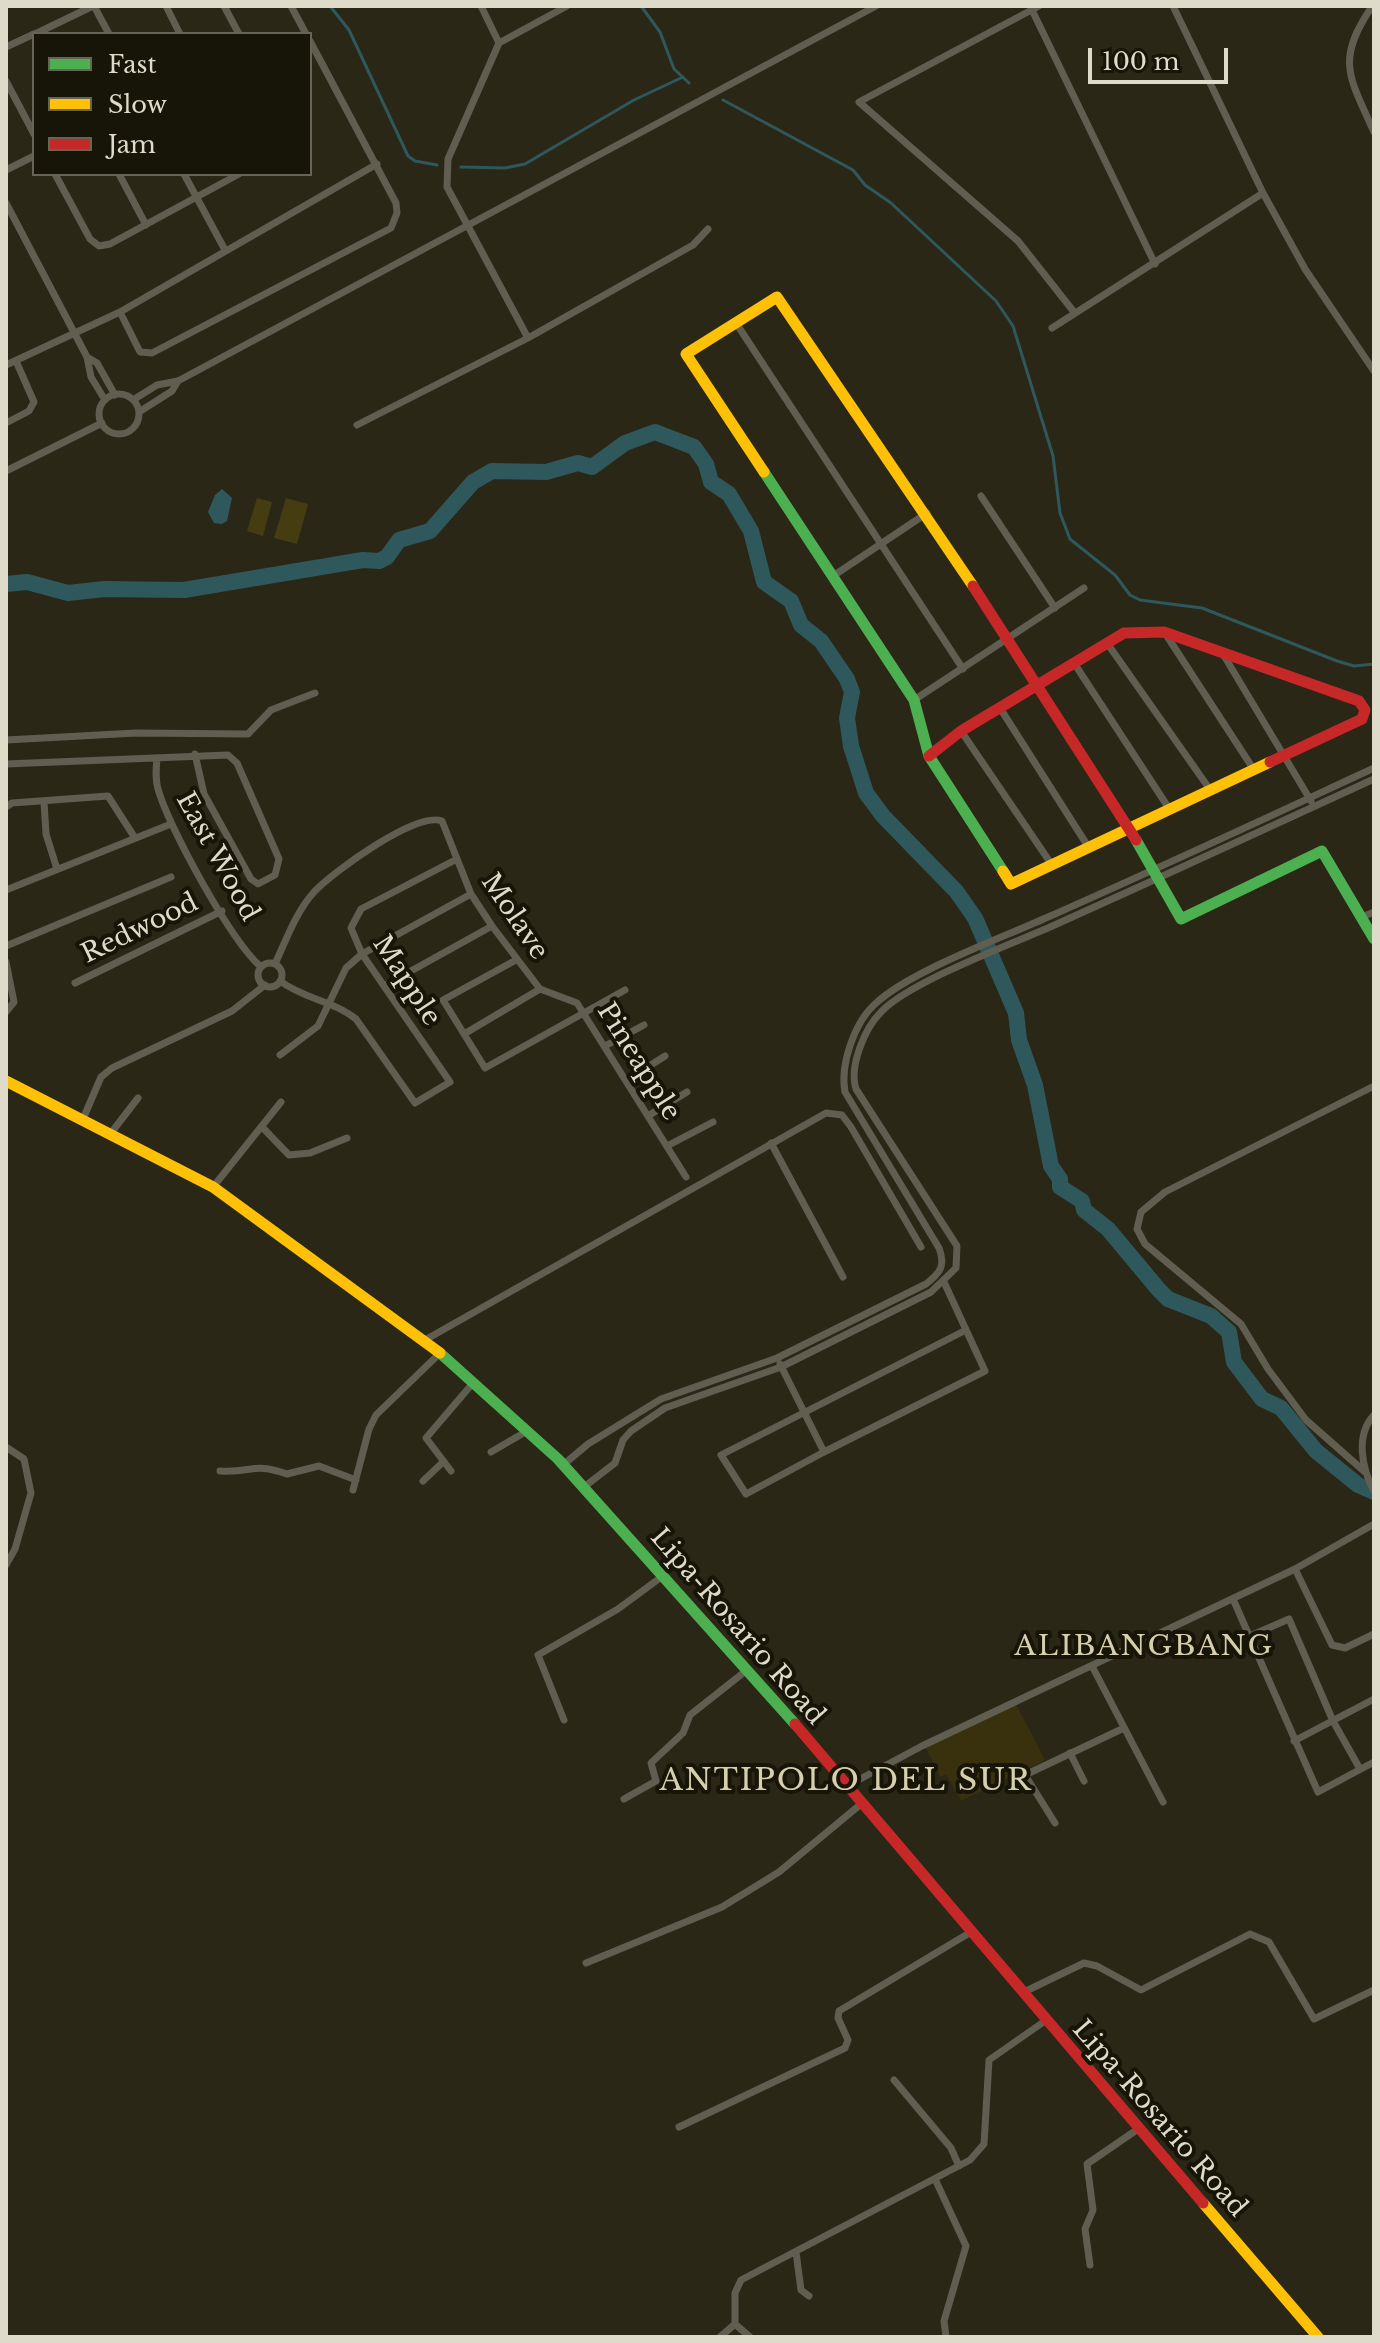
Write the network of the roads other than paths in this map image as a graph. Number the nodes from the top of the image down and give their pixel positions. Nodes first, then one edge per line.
1 (94, 6) edge
2 (166, 6) edge
3 (224, 6) edge
4 (291, 6) edge
5 (481, 6) edge
6 (567, 6) edge
7 (876, 6) edge
8 (1173, 6) edge
9 (1035, 8) edge
10 (1371, 8) edge
11 (41, 32) edge
12 (108, 32) edge
13 (179, 32) edge
14 (238, 32) edge
15 (305, 32) edge
16 (32, 36) edge
17 (499, 43) junction
18 (312, 45) edge
19 (6, 47) edge
20 (6, 81) edge
21 (32, 130) edge
22 (1374, 132) edge
23 (32, 157) edge
24 (377, 164) junction
25 (6, 170) edge
26 (56, 176) edge
27 (120, 176) edge
28 (185, 176) edge
29 (236, 176) edge
30 (1263, 193) junction
31 (197, 199) junction
32 (6, 203) edge
33 (146, 225) junction
34 (467, 225) junction
35 (708, 229) dead end
36 (225, 250) junction
37 (1155, 264) junction
38 (120, 312) junction
39 (1074, 312) junction
40 (736, 323) junction
41 (1052, 328) dead end
42 (74, 333) junction
43 (528, 338) junction
44 (87, 357) junction
45 (16, 361) junction
46 (6, 365) edge
47 (1374, 371) edge
48 (178, 381) junction
49 (115, 395) junction
50 (105, 400) junction
51 (133, 400) junction
52 (139, 412) junction
53 (6, 423) edge
54 (102, 423) junction
55 (357, 425) dead end
56 (6, 471) edge
57 (981, 496) dead end
58 (927, 513) junction
59 (879, 545) junction
60 (833, 576) junction
61 (1084, 588) dead end
62 (1055, 608) junction
63 (1164, 632) junction
64 (1009, 639) junction
65 (1107, 643) junction
66 (1222, 652) junction
67 (1074, 663) junction
68 (963, 669) junction
69 (1038, 685) junction
70 (315, 693) dead end
71 (914, 700) junction
72 (1000, 708) junction
73 (961, 731) junction
74 (6, 740) edge
75 (195, 754) junction
76 (1286, 755) junction
77 (929, 756) junction
78 (157, 758) junction
79 (6, 764) edge
80 (1374, 768) edge
81 (1254, 770) junction
82 (1374, 779) edge
83 (1211, 791) junction
84 (1309, 798) junction
85 (44, 802) junction
86 (6, 807) edge
87 (1314, 807) junction
88 (1170, 810) junction
89 (171, 824) junction
90 (1130, 829) junction
91 (135, 838) junction
92 (1089, 848) junction
93 (457, 859) junction
94 (1052, 865) junction
95 (57, 869) junction
96 (1157, 873) junction
97 (171, 877) dead end
98 (6, 890) edge
99 (471, 894) junction
100 (222, 911) junction
101 (1374, 912) edge
102 (1362, 917) junction
103 (492, 926) junction
104 (1374, 939) edge
105 (6, 946) edge
106 (362, 954) junction
107 (516, 960) junction
108 (6, 962) edge
109 (275, 964) junction
110 (261, 967) junction
111 (280, 981) junction
112 (75, 983) dead end
113 (265, 985) junction
114 (384, 986) junction
115 (540, 989) junction
116 (625, 990) dead end
117 (326, 1003) junction
118 (6, 1012) edge
119 (586, 1016) junction
120 (644, 1025) dead end
121 (464, 1034) junction
122 (605, 1046) junction
123 (280, 1055) dead end
124 (665, 1056) dead end
125 (6, 1081) edge
126 (626, 1081) junction
127 (1374, 1086) edge
128 (687, 1092) dead end
129 (138, 1098) dead end
130 (281, 1102) dead end
131 (648, 1116) junction
132 (83, 1119) junction
133 (713, 1122) dead end
134 (262, 1127) junction
135 (111, 1133) junction
136 (347, 1138) dead end
137 (771, 1143) junction
138 (667, 1146) junction
139 (686, 1177) dead end
140 (213, 1187) junction
141 (921, 1247) dead end
142 (843, 1277) dead end
143 (944, 1282) junction
144 (966, 1330) junction
145 (425, 1340) junction
146 (440, 1353) junction
147 (777, 1358) junction
148 (781, 1367) junction
149 (473, 1383) junction
150 (804, 1413) junction
151 (1374, 1415) edge
152 (613, 1429) junction
153 (527, 1431) junction
154 (623, 1440) junction
155 (6, 1447) edge
156 (491, 1452) dead end
157 (824, 1452) junction
158 (443, 1462) junction
159 (563, 1465) junction
160 (220, 1471) dead end
161 (451, 1471) dead end
162 (1365, 1472) junction
163 (356, 1480) junction
164 (423, 1481) dead end
165 (584, 1487) junction
166 (353, 1490) dead end
167 (1374, 1491) edge
168 (1374, 1524) edge
169 (6, 1565) edge
170 (1295, 1569) junction
171 (664, 1575) junction
172 (1233, 1599) junction
173 (1374, 1634) edge
174 (1250, 1636) junction
175 (1092, 1666) junction
176 (747, 1670) junction
177 (1374, 1699) edge
178 (564, 1720) dead end
179 (1333, 1721) junction
180 (1124, 1728) junction
181 (1294, 1741) junction
182 (1070, 1753) junction
183 (1374, 1762) edge
184 (1360, 1769) junction
185 (1084, 1781) dead end
186 (847, 1786) junction
187 (624, 1799) dead end
188 (1163, 1802) dead end
189 (861, 1804) junction
190 (1055, 1823) dead end
191 (971, 1932) junction
192 (586, 1963) dead end
193 (1374, 1990) edge
194 (1024, 1992) junction
195 (1045, 2021) junction
196 (894, 2080) dead end
197 (679, 2127) dead end
198 (1138, 2129) junction
199 (959, 2166) junction
200 (935, 2179) junction
201 (796, 2252) junction
202 (1090, 2265) dead end
203 (809, 2296) dead end
204 (735, 2324) junction
205 (720, 2337) edge
206 (750, 2337) edge
207 (946, 2337) edge
208 (1318, 2337) edge

1 - 11 street
1 - 12 street
2 - 13 street
3 - 14 street
4 - 15 street
5 - 17 street
6 - 17 street
7 - 34 street
8 - 30 street
9 - 37 street
9 - 39 street
10 - 22 street
16 - 19 street
17 - 34 street
18 - 24 street
20 - 21 street
23 - 25 street
24 - 36 street
24 - 38 street
26 - 33 street
27 - 33 street
28 - 31 street
29 - 31 street
30 - 37 street
30 - 47 street
31 - 33 street
31 - 36 street
32 - 42 street
34 - 43 street
34 - 48 street
35 - 43 street
36 - 38 street
37 - 39 street
38 - 42 street
39 - 41 street
40 - 58 street
40 - 59 street
40 - 60 street
42 - 44 street
42 - 45 street
43 - 55 street
44 - 49 street
44 - 50 street
45 - 46 street
45 - 53 street
48 - 51 street
48 - 52 street
49 - 50 street
49 - 51 street
50 - 54 street
51 - 52 street
52 - 54 street
54 - 56 street
57 - 62 street
58 - 59 street
58 - 64 street
59 - 60 street
59 - 68 street
60 - 71 street
61 - 62 street
62 - 64 street
63 - 65 street
63 - 66 street
63 - 81 street
64 - 68 street
64 - 69 street
65 - 67 street
65 - 83 street
66 - 76 street
66 - 76 street
67 - 69 street
67 - 88 street
68 - 71 street
69 - 72 street
69 - 90 street
70 - 74 street
71 - 77 street
72 - 73 street
72 - 92 street
73 - 77 street
73 - 94 street
75 - 75 street
75 - 78 street
76 - 81 street
76 - 84 street
77 - 94 street
78 - 79 street
78 - 89 street, East Wood
80 - 84 street
81 - 83 street
82 - 87 street
83 - 88 street
84 - 87 street
84 - 96 street
85 - 86 street
85 - 91 street
85 - 95 street
87 - 96 street
88 - 90 street
89 - 91 street
89 - 100 street, East Wood
90 - 92 street
90 - 96 street
91 - 95 street
92 - 94 street
93 - 99 street, Molave
93 - 106 street, Mapple
93 - 109 street, Molave
95 - 98 street
96 - 102 street
96 - 143 street
96 - 147 street
97 - 105 street
99 - 103 street, Molave
99 - 106 street
100 - 110 street, East Wood
100 - 112 street, Redwood
101 - 102 street
102 - 104 street
103 - 107 street, Molave
103 - 114 street
106 - 114 street, Mapple
106 - 117 street
107 - 115 street, Molave
107 - 121 street
108 - 118 street
109 - 110 street
109 - 111 street
110 - 113 street
111 - 113 street
111 - 117 street
113 - 132 street
114 - 117 street, Mapple
115 - 119 street, Pineapple
115 - 121 street
116 - 119 street
117 - 123 street
119 - 121 street
119 - 122 street, Pineapple
120 - 122 street
122 - 126 street, Pineapple
124 - 126 street
125 - 132 street, Lipa-Rosario Road
126 - 131 street, Pineapple
127 - 162 street
128 - 131 street
129 - 135 street
130 - 134 street
131 - 138 street, Pineapple
132 - 135 street, Lipa-Rosario Road
133 - 138 street
134 - 136 street
134 - 140 street
135 - 140 street, Lipa-Rosario Road
137 - 141 street
137 - 142 street
137 - 145 street
138 - 139 street, Pineapple
140 - 145 street, Lipa-Rosario Road
143 - 144 street
143 - 148 street
144 - 150 street
144 - 157 street
145 - 146 street, Lipa-Rosario Road
146 - 149 street, Lipa-Rosario Road
146 - 163 street
147 - 148 street
147 - 152 street
148 - 150 street
148 - 154 street
149 - 153 street, Lipa-Rosario Road
149 - 158 street
150 - 157 street
150 - 157 street
151 - 162 street
152 - 154 street
152 - 159 street
153 - 156 street
153 - 159 street, Lipa-Rosario Road
154 - 165 street
155 - 169 street
158 - 161 street
158 - 164 street
159 - 165 street, Lipa-Rosario Road
160 - 163 street
162 - 167 street
163 - 166 street
165 - 171 street, Lipa-Rosario Road
168 - 170 street
170 - 172 street
170 - 173 street
171 - 176 street, Lipa-Rosario Road
171 - 178 street
172 - 174 street
172 - 175 street
174 - 179 street
174 - 181 street
175 - 180 street
175 - 186 street
176 - 186 street, Lipa-Rosario Road
176 - 187 street
177 - 179 street
179 - 181 street
179 - 184 street
180 - 182 street
180 - 188 street
181 - 184 street
182 - 185 street
182 - 190 street
183 - 184 street
186 - 189 street, Lipa-Rosario Road
189 - 191 street, Lipa-Rosario Road
189 - 192 street
191 - 194 street, Lipa-Rosario Road
191 - 197 street
193 - 194 street
194 - 195 street, Lipa-Rosario Road
195 - 198 street, Lipa-Rosario Road
195 - 199 street
196 - 199 street
198 - 202 street
198 - 208 street, Lipa-Rosario Road
199 - 200 street
200 - 201 street
200 - 207 street
201 - 203 street
201 - 204 street
204 - 205 street
204 - 206 street

